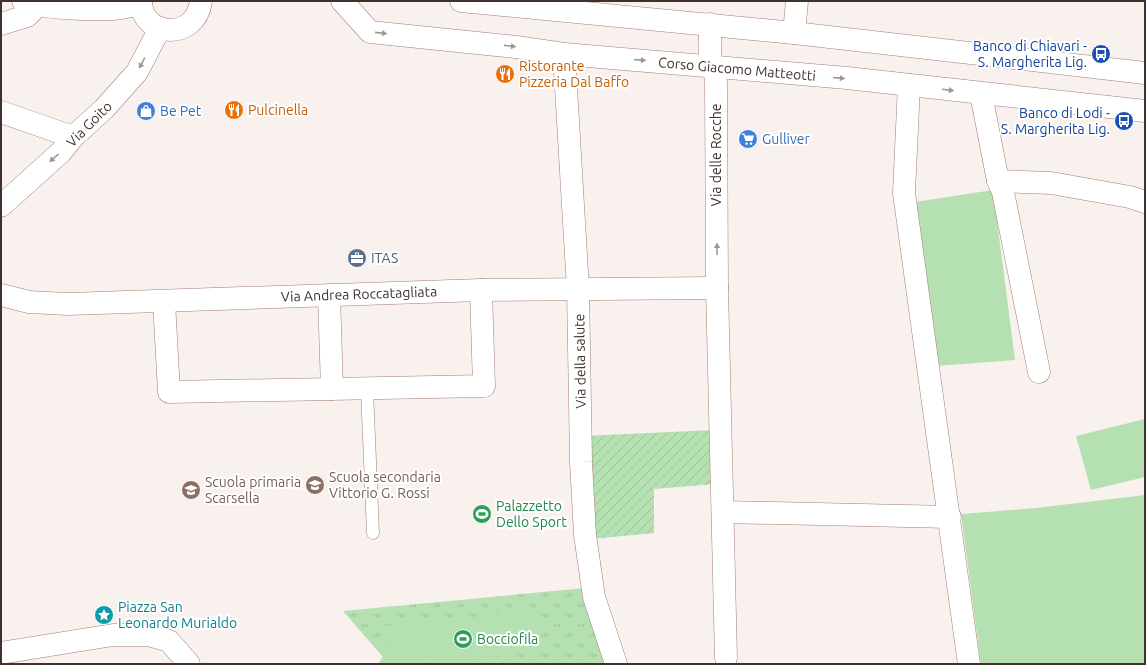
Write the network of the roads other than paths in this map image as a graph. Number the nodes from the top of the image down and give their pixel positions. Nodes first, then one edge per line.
1 (202, 1) edge
2 (342, 1) edge
3 (462, 1) edge
4 (797, 1) edge
5 (30, 3) edge
6 (141, 3) edge
7 (1, 24) edge
8 (710, 24) junction
9 (160, 28) junction
10 (794, 32) junction
11 (564, 54) junction
12 (710, 66) junction
13 (1145, 73) edge
14 (909, 85) junction
15 (981, 94) junction
16 (1145, 111) edge
17 (1, 112) edge
18 (73, 137) junction
19 (998, 181) junction
20 (1145, 202) edge
21 (1, 206) edge
22 (717, 288) junction
23 (578, 289) junction
24 (481, 290) junction
25 (1, 295) edge
26 (329, 295) junction
27 (164, 302) junction
28 (1039, 372) dead end
29 (332, 389) junction
30 (367, 389) junction
31 (723, 512) junction
32 (950, 517) junction
33 (373, 533) dead end
34 (1, 653) edge
35 (726, 658) dead end
36 (189, 664) edge
37 (616, 664) edge
38 (969, 664) edge

1 - 9 street
2 -> 11 street, Corso Giacomo Matteotti
3 - 8 street
4 - 10 street
5 - 6 street
5 - 7 street
6 - 9 street
8 - 10 street
8 - 12 street, Via delle Rocche
9 -> 18 street, Via Goito
10 - 13 street
11 -> 12 street, Corso Giacomo Matteotti
11 - 23 street, Via della salute
12 -> 14 street, Corso Giacomo Matteotti
22 -> 12 street, Via delle Rocche
14 -> 15 street, Corso Giacomo Matteotti
14 - 32 street
15 - 16 street, Corso Giacomo Matteotti
15 - 19 street
17 - 18 street
18 -> 21 street, Via Goito
19 - 20 street
19 - 28 street
22 - 23 street, Via Andrea Roccatagliata
22 - 31 street, Via delle Rocche
23 - 24 street, Via Andrea Roccatagliata
23 - 37 street, Via della salute
24 - 26 street, Via Andrea Roccatagliata
24 - 30 street
25 - 27 street, Via Andrea Roccatagliata
26 - 27 street, Via Andrea Roccatagliata
26 - 29 street
27 - 29 street
29 - 30 street
30 - 33 lane
31 - 32 street
31 - 35 street, Via delle Rocche
32 - 38 street
34 - 36 street

